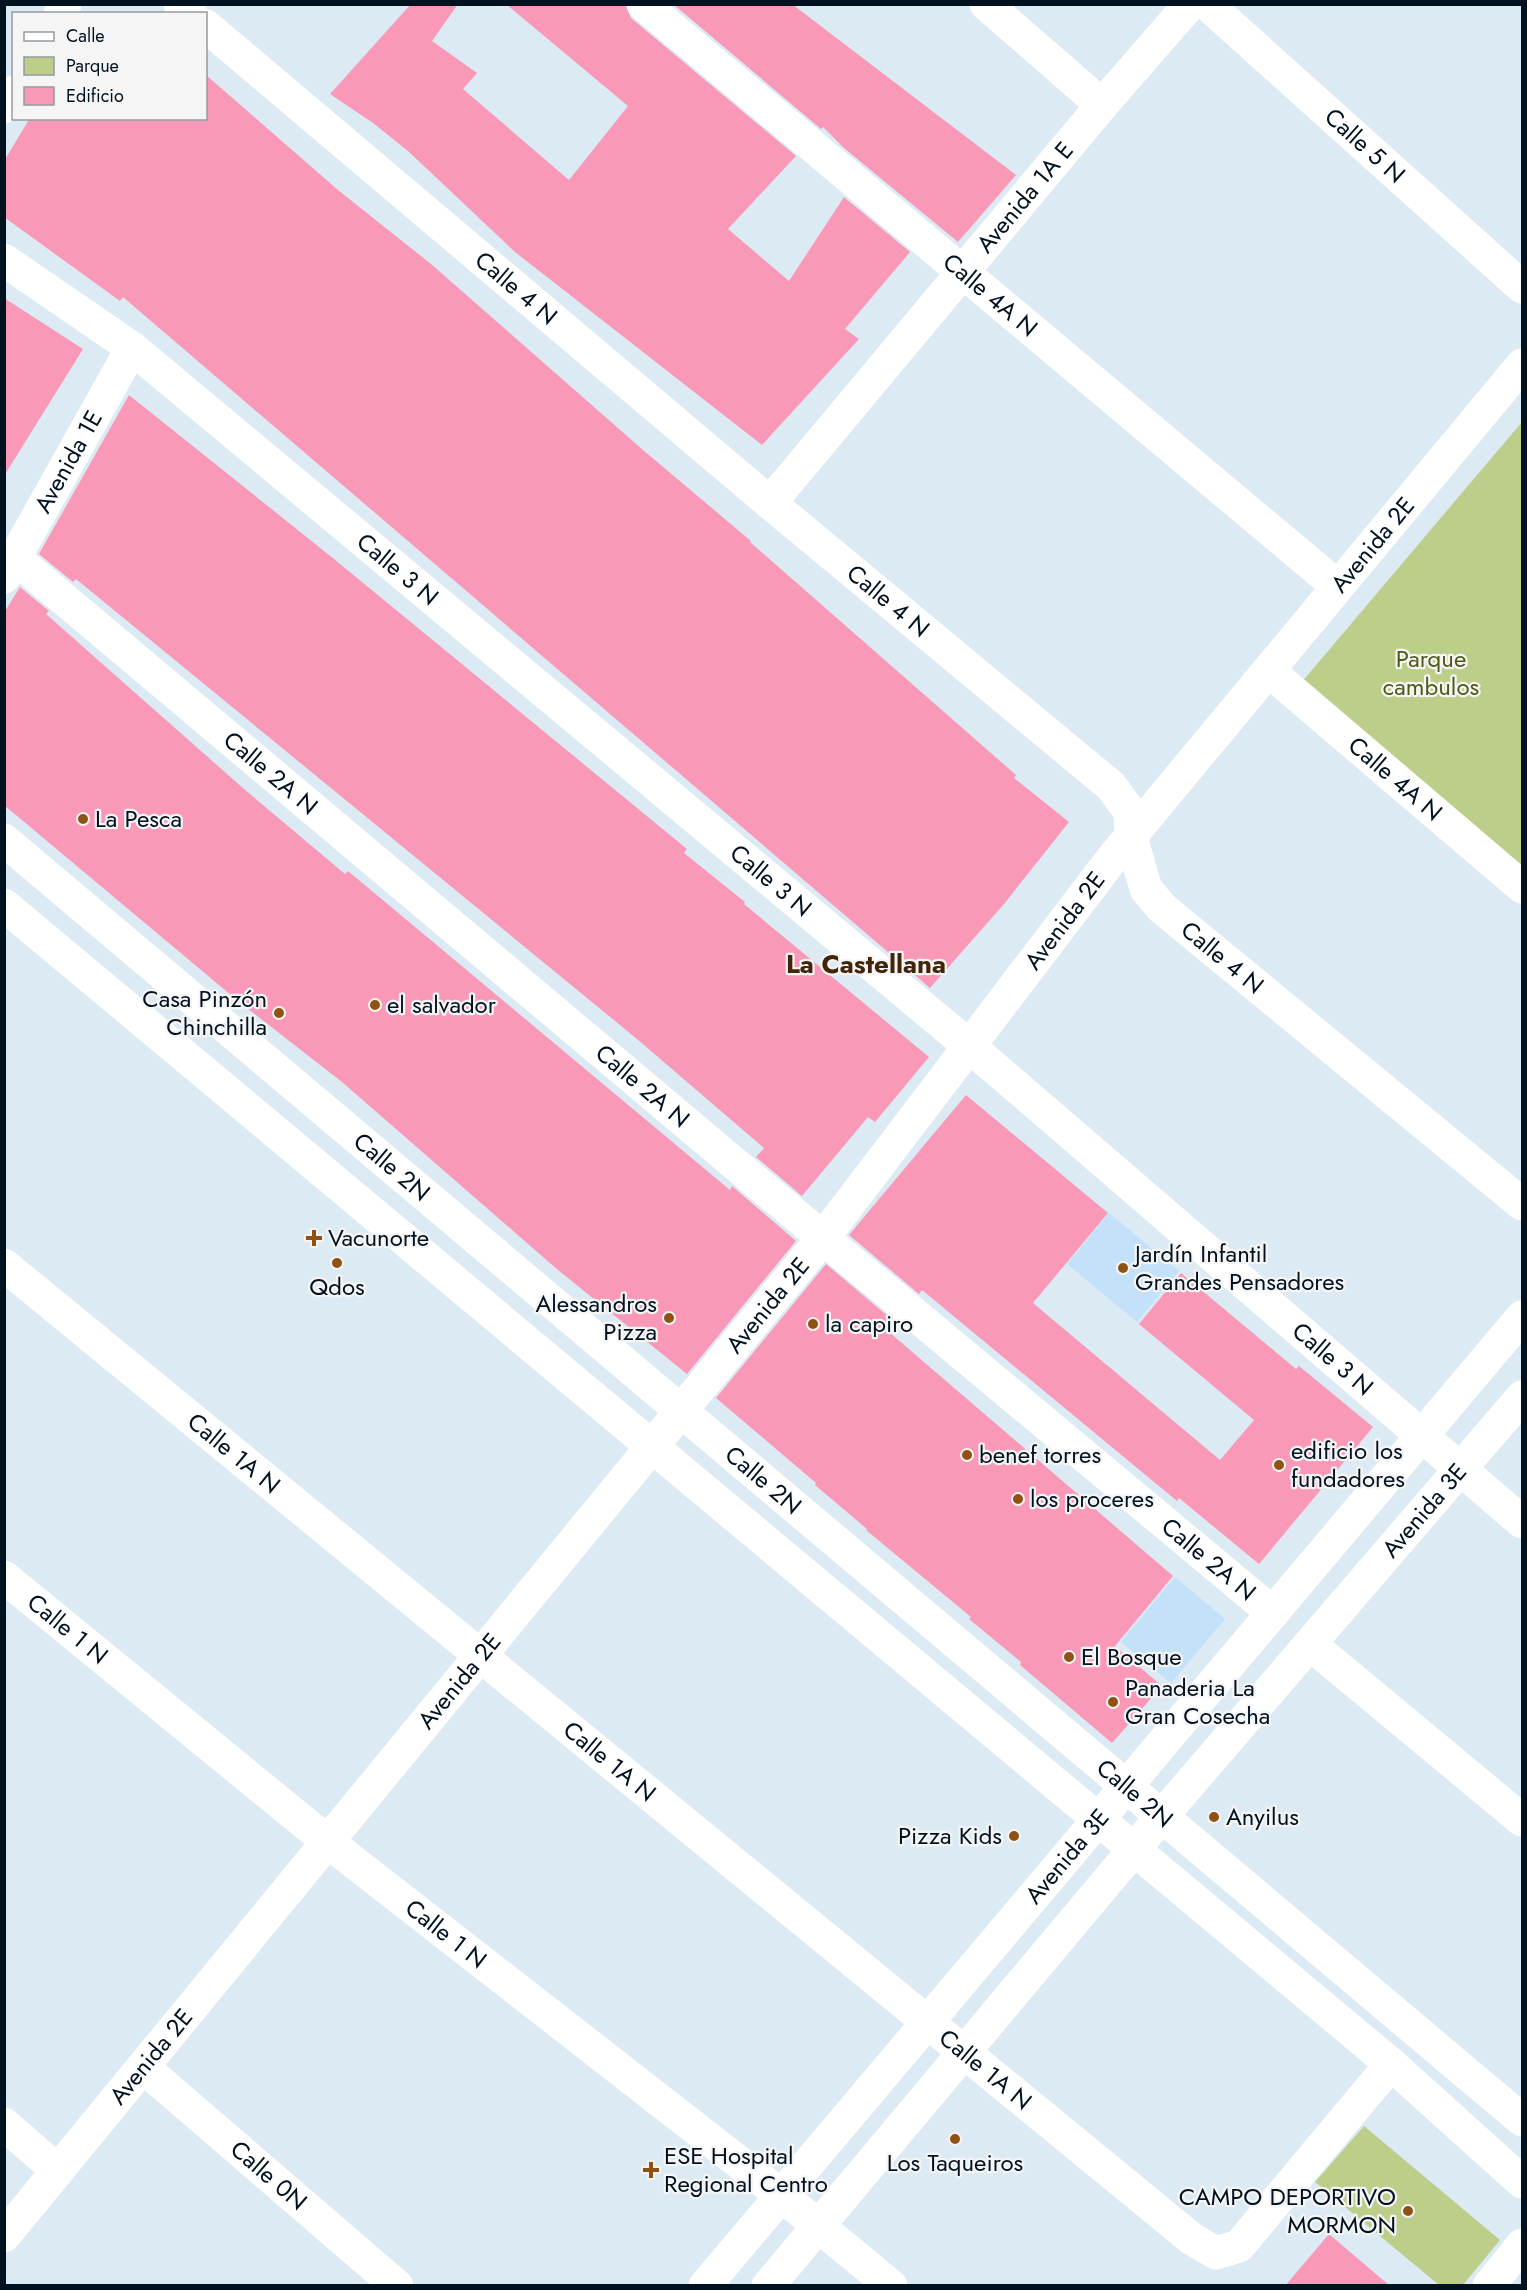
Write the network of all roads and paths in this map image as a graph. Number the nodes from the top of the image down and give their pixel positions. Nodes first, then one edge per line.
1 (642, 4) edge
2 (986, 4) edge
3 (1190, 4) edge
4 (1207, 4) edge
5 (207, 27) edge
6 (1102, 105) junction
7 (4, 260) edge
8 (963, 272) junction
9 (1522, 287) edge
10 (132, 348) junction
11 (1522, 365) edge
12 (770, 504) junction
13 (10, 567) edge
14 (1337, 586) junction
15 (1269, 670) junction
16 (1131, 837) junction
17 (4, 840) edge
18 (1522, 887) edge
19 (4, 905) edge
20 (968, 1045) junction
21 (1522, 1204) edge
22 (823, 1238) junction
23 (4, 1265) edge
24 (1522, 1317) edge
25 (1522, 1397) edge
26 (681, 1411) junction
27 (1422, 1436) junction
28 (652, 1446) junction
29 (1462, 1470) junction
30 (1522, 1521) edge
31 (4, 1577) edge
32 (1273, 1613) junction
33 (1310, 1644) junction
34 (480, 1656) junction
35 (1126, 1786) junction
36 (1162, 1816) junction
37 (1098, 1819) junction
38 (1522, 1820) edge
39 (328, 1842) junction
40 (1134, 1850) junction
41 (926, 2023) junction
42 (963, 2053) junction
43 (1391, 2064) junction
44 (143, 2067) junction
45 (1522, 2120) edge
46 (4, 2124) edge
47 (58, 2171) junction
48 (1522, 2182) edge
49 (781, 2195) junction
50 (819, 2226) junction
51 (4, 2236) edge
52 (1522, 2245) edge
53 (396, 2286) edge
54 (705, 2286) edge
55 (768, 2286) edge
56 (891, 2286) edge
57 (1489, 2286) edge

1 - 8 street, Calle 4A N
2 - 6 street
3 - 6 street, Avenida 1A E
4 - 9 street, Calle 5 N
5 - 12 street, Calle 4 N
6 - 8 street, Avenida 1A E
7 - 10 street, Calle 3 N
8 - 12 street, Avenida 1A E
8 - 14 street, Calle 4A N
10 - 13 street, Avenida 1E
10 - 20 street, Calle 3 N
11 - 14 street, Avenida 2E
12 - 16 street, Calle 4 N
13 - 22 street, Calle 2A N
14 - 15 street, Avenida 2E
15 - 16 street, Avenida 2E
15 - 18 street, Calle 4A N
16 - 20 street, Avenida 2E
16 - 21 street, Calle 4 N
17 - 26 street, Calle 2N
19 - 28 street, Calle 2N
20 - 22 street, Avenida 2E
20 - 27 street, Calle 3 N
22 - 26 street, Avenida 2E
22 - 32 street, Calle 2A N
23 - 34 street, Calle 1A N
24 - 27 street, Avenida 3E
25 - 29 street, Avenida 3E
26 - 28 street, Avenida 2E
26 - 35 street, Calle 2N
27 - 29 street, Calle 3 N
27 - 32 street, Avenida 3E
28 - 34 street, Avenida 2E
28 - 37 street, Calle 2N
29 - 30 street, Calle 3 N
29 - 33 street, Avenida 3E
31 - 39 street, Calle 1 N
32 - 35 street, Avenida 3E
33 - 36 street, Avenida 3E
33 - 38 street
34 - 39 street, Avenida 2E
34 - 41 street, Calle 1A N
35 - 36 street, Calle 2N
35 - 37 street, Avenida 3E
36 - 40 street, Avenida 3E
36 - 45 street, Calle 2N
37 - 40 street, Calle 2N
37 - 41 street, Avenida 3E
39 - 44 street, Avenida 2E
39 - 49 street, Calle 1 N
40 - 42 street, Avenida 3E
40 - 43 street, Calle 2N
41 - 42 street, Calle 1A N
41 - 49 street, Avenida 3E
42 - 43 street, Calle 1A N
42 - 50 street, Avenida 3E
43 - 48 street, Calle 2N
44 - 47 street, Avenida 2E
44 - 53 street, Calle 0N
46 - 47 street
47 - 51 street, Avenida 2E
49 - 50 street, Calle 1 N
49 - 54 street, Avenida 3E
50 - 55 street, Avenida 3E
50 - 56 street, Calle 1 N
52 - 57 street

